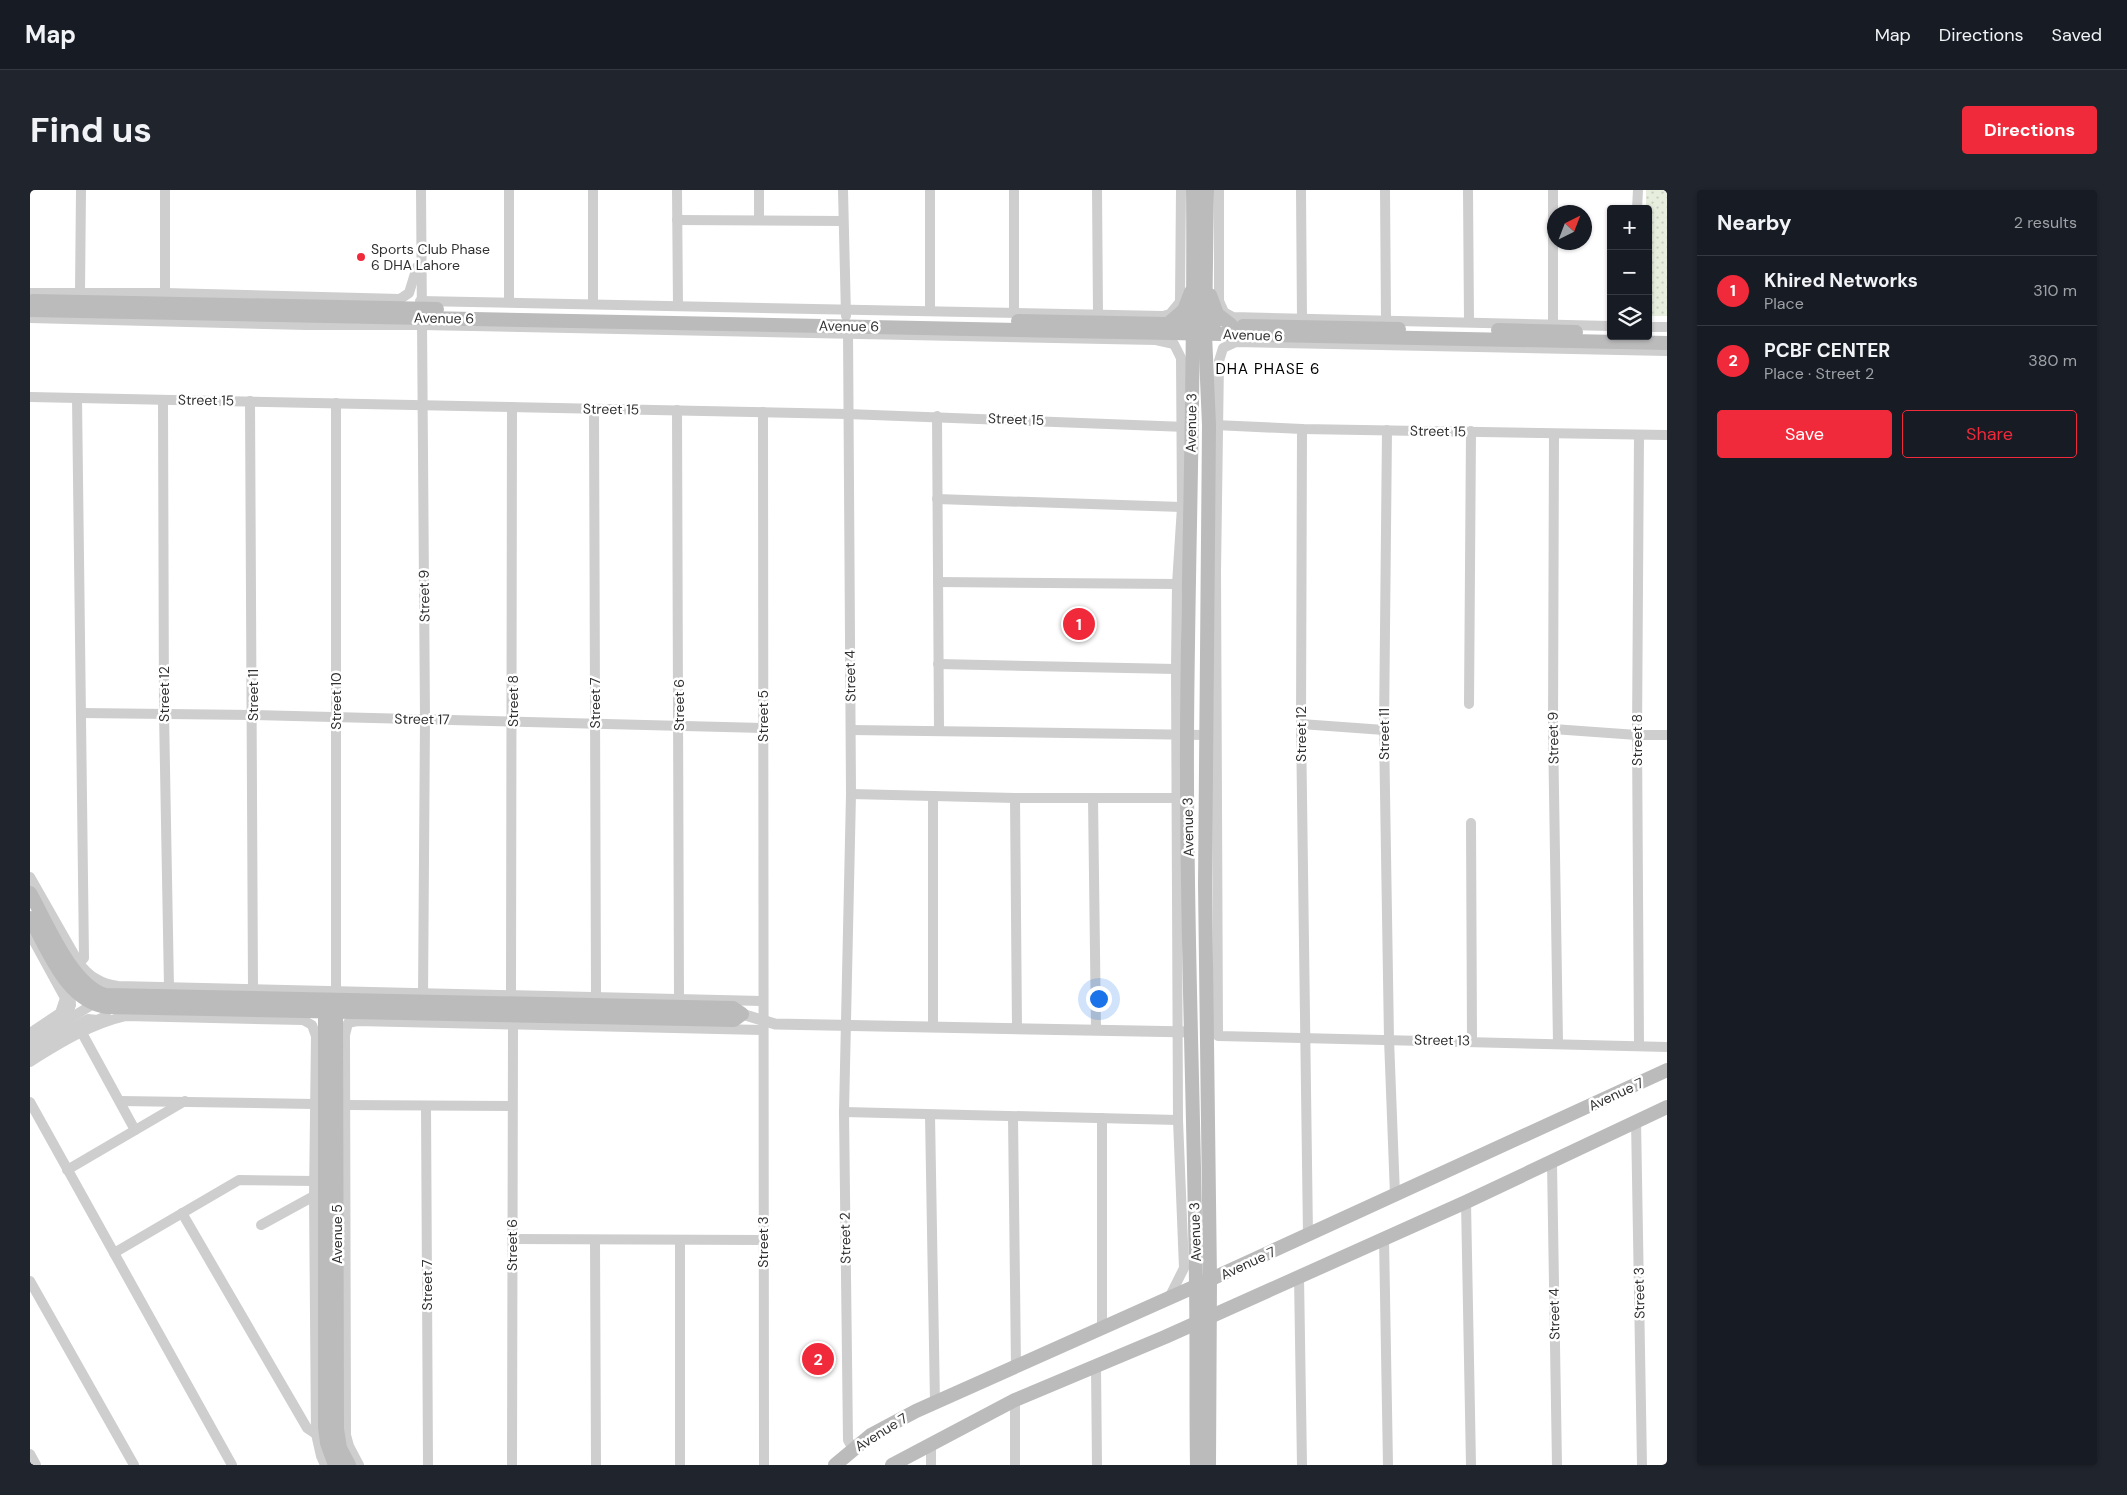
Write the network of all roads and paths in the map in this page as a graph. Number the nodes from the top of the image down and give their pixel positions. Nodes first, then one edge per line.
1 (81, 190) edge
2 (165, 190) edge
3 (421, 190) edge
4 (509, 190) edge
5 (593, 190) edge
6 (677, 190) edge
7 (759, 190) edge
8 (843, 190) edge
9 (930, 190) edge
10 (1014, 190) edge
11 (1097, 190) edge
12 (1181, 190) edge
13 (1193, 190) edge
14 (1207, 190) edge
15 (1219, 190) edge
16 (1301, 190) edge
17 (1385, 190) edge
18 (1468, 190) edge
19 (1554, 190) edge
20 (1638, 190) edge
21 (1637, 205) edge
22 (759, 219) junction
23 (677, 220) junction
24 (843, 221) junction
25 (421, 257) junction
26 (1206, 280) junction
27 (80, 292) junction
28 (30, 293) edge
29 (165, 293) junction
30 (30, 301) edge
31 (509, 302) junction
32 (593, 303) junction
33 (678, 306) junction
34 (30, 310) edge
35 (930, 310) junction
36 (1014, 312) junction
37 (420, 313) junction
38 (1098, 314) junction
39 (30, 318) edge
40 (1302, 319) junction
41 (1386, 320) junction
42 (847, 321) junction
43 (1469, 321) junction
44 (1553, 324) junction
45 (1607, 326) edge
46 (1652, 327) edge
47 (1667, 327) edge
48 (1169, 328) junction
49 (1155, 329) junction
50 (1200, 329) junction
51 (1231, 330) junction
52 (1250, 330) junction
53 (1607, 333) edge
54 (1652, 334) edge
55 (1667, 334) edge
56 (1667, 343) edge
57 (1667, 351) edge
58 (1192, 370) junction
59 (1208, 371) junction
60 (30, 397) edge
61 (77, 398) junction
62 (163, 400) junction
63 (250, 401) junction
64 (336, 403) junction
65 (422, 407) junction
66 (512, 407) junction
67 (594, 409) junction
68 (677, 410) junction
69 (763, 412) junction
70 (847, 414) junction
71 (937, 416) junction
72 (1214, 424) junction
73 (1186, 427) junction
74 (1302, 429) junction
75 (1387, 430) junction
76 (1471, 431) junction
77 (1554, 434) junction
78 (1639, 435) junction
79 (1667, 435) edge
80 (938, 499) junction
81 (1182, 507) junction
82 (938, 582) junction
83 (1177, 584) junction
84 (938, 664) junction
85 (1176, 669) junction
86 (1469, 704) dead end
87 (81, 713) junction
88 (164, 713) junction
89 (253, 715) junction
90 (336, 717) junction
91 (425, 719) junction
92 (513, 722) junction
93 (595, 724) junction
94 (1301, 724) junction
95 (679, 726) junction
96 (763, 728) junction
97 (1552, 729) junction
98 (851, 730) junction
99 (939, 730) junction
100 (1384, 730) junction
101 (1182, 734) junction
102 (1205, 735) junction
103 (1637, 735) junction
104 (1667, 735) edge
105 (851, 794) junction
106 (933, 796) junction
107 (1015, 798) junction
108 (1093, 798) junction
109 (1177, 798) junction
110 (1471, 822) dead end
111 (30, 877) edge
112 (30, 893) edge
113 (34, 908) edge
114 (30, 918) edge
115 (30, 934) edge
116 (80, 963) junction
117 (70, 987) junction
118 (169, 987) junction
119 (253, 990) junction
120 (511, 995) junction
121 (423, 997) junction
122 (596, 997) junction
123 (99, 999) junction
124 (679, 999) junction
125 (762, 1001) junction
126 (332, 1003) junction
127 (125, 1008) junction
128 (742, 1014) junction
129 (357, 1016) junction
130 (65, 1021) junction
131 (530, 1021) junction
132 (83, 1025) junction
133 (762, 1025) junction
134 (513, 1026) junction
135 (847, 1026) junction
136 (933, 1027) junction
137 (1017, 1029) junction
138 (1096, 1029) junction
139 (1184, 1032) junction
140 (30, 1033) edge
141 (340, 1035) junction
142 (1304, 1038) junction
143 (1390, 1039) junction
144 (1472, 1041) junction
145 (30, 1042) edge
146 (1558, 1043) junction
147 (1639, 1045) junction
148 (1667, 1047) edge
149 (30, 1052) edge
150 (30, 1062) edge
151 (1667, 1070) edge
152 (120, 1100) junction
153 (186, 1101) junction
154 (30, 1102) edge
155 (314, 1104) junction
156 (345, 1105) junction
157 (426, 1106) junction
158 (512, 1106) junction
159 (1667, 1107) edge
160 (844, 1112) junction
161 (930, 1115) junction
162 (1013, 1117) junction
163 (1102, 1118) junction
164 (1178, 1120) junction
165 (1636, 1120) junction
166 (135, 1130) junction
167 (1552, 1163) junction
168 (67, 1170) junction
169 (314, 1181) junction
170 (1395, 1195) junction
171 (314, 1196) junction
172 (1466, 1202) junction
173 (182, 1213) junction
174 (261, 1225) dead end
175 (1308, 1235) junction
176 (1384, 1238) junction
177 (512, 1239) junction
178 (595, 1240) junction
179 (680, 1240) junction
180 (763, 1240) junction
181 (1189, 1246) junction
182 (114, 1253) junction
183 (1299, 1276) junction
184 (1210, 1280) junction
185 (30, 1281) edge
186 (1196, 1286) junction
187 (1169, 1298) junction
188 (1202, 1319) junction
189 (1102, 1328) junction
190 (1016, 1367) junction
191 (1096, 1367) junction
192 (1015, 1400) junction
193 (935, 1403) junction
194 (316, 1434) junction
195 (931, 1443) junction
196 (853, 1448) junction
197 (30, 1454) edge
198 (36, 1465) edge
199 (134, 1465) edge
200 (232, 1465) edge
201 (326, 1465) edge
202 (335, 1465) edge
203 (349, 1465) edge
204 (359, 1465) edge
205 (428, 1465) edge
206 (512, 1465) edge
207 (596, 1465) edge
208 (680, 1465) edge
209 (764, 1465) edge
210 (835, 1465) edge
211 (892, 1465) edge
212 (931, 1465) edge
213 (1015, 1465) edge
214 (1097, 1465) edge
215 (1196, 1465) edge
216 (1209, 1465) edge
217 (1302, 1465) edge
218 (1388, 1465) edge
219 (1471, 1465) edge
220 (1557, 1465) edge
221 (1642, 1465) edge

1 - 27 street
2 - 29 street
3 - 25 street, Street 9
4 - 31 street
5 - 32 street
6 - 23 street
7 - 22 street
8 - 24 street, Street 4
9 - 35 street
10 - 36 street
11 - 38 street
12 - 49 street
13 - 26 main road, Avenue 3
14 - 26 main road, Avenue 3
15 - 26 street
16 - 40 street
17 - 41 street
18 - 43 street
19 - 44 street
20 - 21 street
22 - 23 street
22 - 24 street
23 - 33 street
24 - 42 street, Street 4
25 - 29 street
25 - 37 street, Street 9
26 - 48 main road
26 - 50 main road, Avenue 3
26 - 51 main road
26 - 52 street
27 - 28 street
27 - 29 street
30 - 37 main road, Avenue 6
31 - 32 street
31 - 37 street
32 - 33 street
33 - 42 street
34 - 37 main road, Avenue 6
35 - 36 street
35 - 42 street
36 - 38 street
37 - 39 street
37 - 42 main road, Avenue 6
37 - 65 street, Street 9
38 - 49 street
40 - 41 street
40 - 52 street
41 - 43 street
42 - 49 main road, Avenue 6
42 - 70 street, Street 4
43 - 44 street
44 - 45 street
46 - 47 street
48 - 49 main road, Avenue 6
48 - 50 main road, Avenue 6
48 - 58 main road
49 - 73 street
50 - 51 main road, Avenue 6
50 - 58 main road, Avenue 3
50 - 59 main road, Avenue 3
51 - 52 main road, Avenue 6
51 - 59 main road
52 - 53 main road, Avenue 6
52 - 56 main road, Avenue 6
52 - 57 street
52 - 72 street
54 - 55 main road
58 - 73 main road, Avenue 3
59 - 72 main road, Avenue 3
60 - 61 street, Street 15
61 - 62 street, Street 15
61 - 87 street
62 - 63 street, Street 15
62 - 88 street, Street 12
63 - 64 street, Street 15
63 - 89 street, Street 11
64 - 65 street, Street 15
64 - 90 street, Street 10
65 - 66 street, Street 15
65 - 91 street, Street 9
66 - 67 street, Street 15
66 - 92 street, Street 8
67 - 68 street, Street 15
67 - 93 street, Street 7
68 - 69 street, Street 15
68 - 95 street, Street 6
69 - 70 street, Street 15
69 - 96 street, Street 5
70 - 71 street, Street 15
70 - 98 street, Street 4
71 - 73 street, Street 15
71 - 80 street
72 - 74 street, Street 15
72 - 102 main road, Avenue 3
72 - 142 street, Street 13
73 - 81 street
73 - 101 main road, Avenue 3
74 - 75 street, Street 15
74 - 94 street, Street 12
75 - 76 street, Street 15
75 - 100 street, Street 11
76 - 77 street, Street 15
76 - 86 street
77 - 78 street, Street 15
77 - 97 street, Street 9
78 - 79 street, Street 15
78 - 103 street, Street 8
80 - 81 street
80 - 82 street
81 - 83 street
82 - 83 street
82 - 84 street
83 - 85 street
84 - 85 street
84 - 99 street
85 - 101 street
87 - 88 street, Street 17
87 - 116 street
88 - 89 street, Street 17
88 - 118 street, Street 12
89 - 90 street, Street 17
89 - 119 street, Street 11
90 - 91 street, Street 17
90 - 126 street, Street 10
91 - 92 street, Street 17
91 - 121 street, Street 9
92 - 93 street, Street 17
92 - 120 street, Street 8
93 - 95 street, Street 17
93 - 122 street, Street 7
94 - 100 street
94 - 142 street, Street 12
95 - 96 street, Street 17
95 - 124 street, Street 6
96 - 125 street, Street 5
97 - 103 street
97 - 146 street, Street 9
98 - 99 street
98 - 105 street, Street 4
99 - 101 street
100 - 143 street, Street 11
101 - 102 street
101 - 109 street
101 - 139 main road, Avenue 3
102 - 184 main road, Avenue 3
103 - 104 street
103 - 147 street, Street 8
105 - 106 street
105 - 135 street, Street 4
106 - 107 street
106 - 136 street
107 - 108 street
107 - 137 street
108 - 109 street
108 - 138 street
109 - 139 street
110 - 144 street
111 - 116 street
112 - 113 main road
113 - 123 main road
114 - 117 main road
115 - 140 street
116 - 118 street
117 - 123 main road
117 - 130 street
118 - 119 street
119 - 126 street
120 - 121 street
120 - 122 street
121 - 126 main road
121 - 128 main road
122 - 124 street
123 - 126 main road
123 - 127 main road
123 - 130 street
123 - 132 street
124 - 125 street
125 - 133 street, Street 5
126 - 127 main road
126 - 129 main road
126 - 141 main road, Avenue 5
126 - 202 main road, Avenue 5
127 - 132 street
128 - 131 main road
128 - 133 street
129 - 131 main road
129 - 134 street
129 - 141 street
130 - 145 street
131 - 133 street
131 - 134 street
132 - 149 street
132 - 150 street
132 - 152 street
132 - 155 street
133 - 135 street
133 - 180 street, Street 3
134 - 158 street, Street 6
135 - 136 street
135 - 160 street, Street 2
136 - 137 street
137 - 138 street
138 - 139 street
139 - 164 street
139 - 181 main road, Avenue 3
141 - 156 street
141 - 203 main road, Avenue 5
142 - 143 street, Street 13
142 - 175 street, Street 12
143 - 144 street, Street 13
143 - 170 street, Street 11
144 - 146 street, Street 13
146 - 147 street, Street 13
147 - 148 street, Street 13
151 - 170 main road, Avenue 7
152 - 153 street
152 - 166 street
153 - 155 street
153 - 166 street
154 - 168 street
155 - 169 street
156 - 157 street
156 - 204 street
157 - 158 street
157 - 205 street, Street 7
158 - 177 street, Street 6
159 - 165 main road
160 - 161 street
160 - 196 street, Street 2
161 - 162 street
161 - 193 street
162 - 163 street
162 - 190 street
163 - 164 street
163 - 189 street
164 - 181 street
165 - 167 main road
165 - 221 street, Street 3
166 - 168 street
167 - 172 main road
167 - 220 street, Street 4
168 - 182 street
169 - 171 street
169 - 173 street
170 - 175 main road, Avenue 7
171 - 174 street
171 - 194 street
172 - 176 main road
172 - 219 street
173 - 182 street
173 - 194 street
175 - 184 main road, Avenue 7
176 - 183 main road
176 - 218 street
177 - 178 street
177 - 206 street, Street 6
178 - 179 street
178 - 207 street
179 - 180 street
179 - 208 street
180 - 209 street, Street 3
181 - 186 main road, Avenue 3
181 - 187 street
182 - 200 street
183 - 188 main road
183 - 217 street
184 - 186 main road, Avenue 7
184 - 188 main road, Avenue 3
185 - 199 street
186 - 187 main road, Avenue 7
186 - 188 main road, Avenue 3
187 - 189 main road, Avenue 7
188 - 191 main road
188 - 215 main road, Avenue 3
188 - 216 main road, Avenue 3
189 - 190 main road, Avenue 7
190 - 193 main road, Avenue 7
191 - 192 main road
191 - 214 street
192 - 195 main road
192 - 213 street
193 - 196 main road, Avenue 7
194 - 201 street
195 - 211 main road
195 - 212 street
196 - 210 main road, Avenue 7
197 - 198 street

